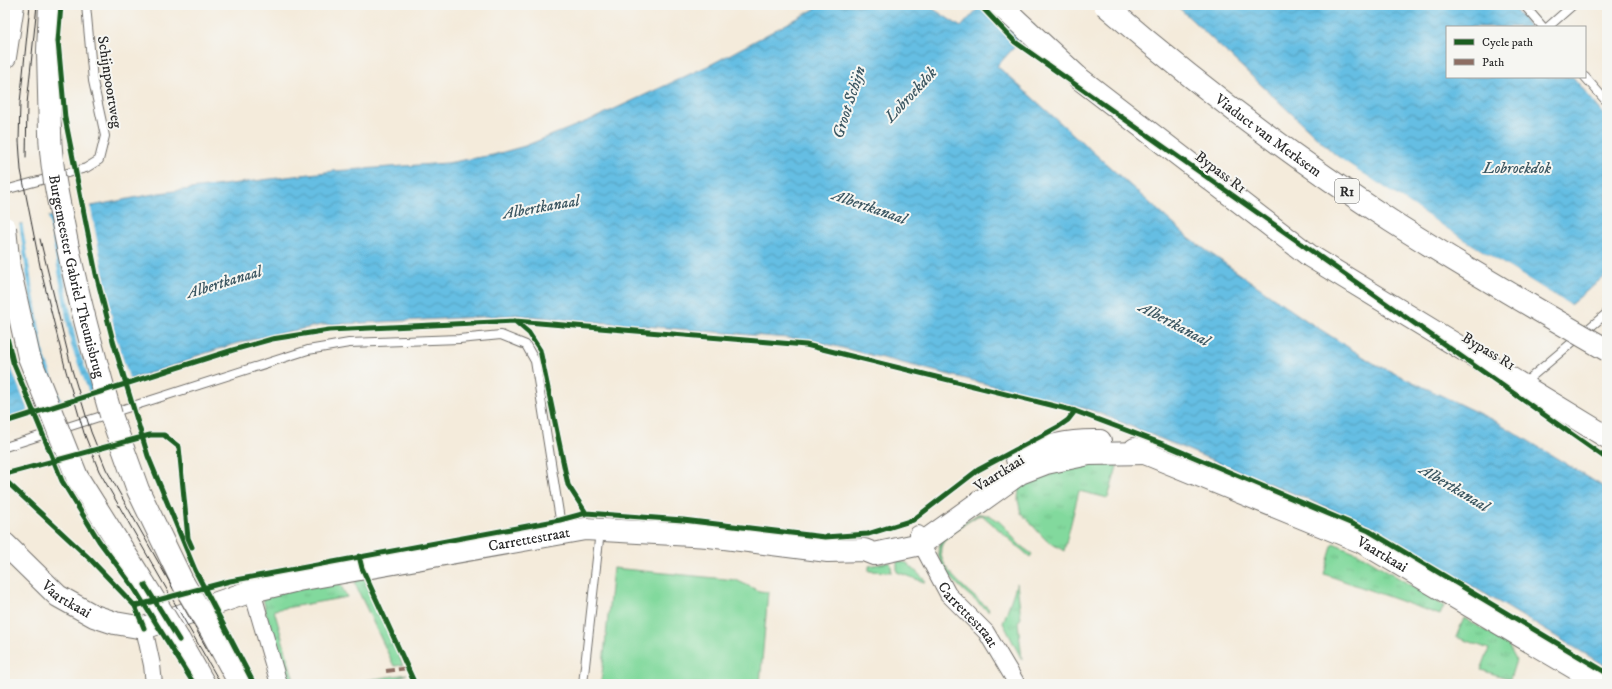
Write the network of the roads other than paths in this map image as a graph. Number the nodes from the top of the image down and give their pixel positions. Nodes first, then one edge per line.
1 (13, 5) edge
2 (50, 5) edge
3 (86, 5) edge
4 (1000, 5) edge
5 (1105, 5) edge
6 (1524, 5) edge
7 (1573, 5) edge
8 (1542, 26) edge
9 (1549, 26) edge
10 (5, 57) edge
11 (1586, 77) edge
12 (1607, 102) edge
13 (5, 190) edge
14 (5, 228) edge
15 (1607, 313) edge
16 (1607, 350) edge
17 (1530, 378) dead end
18 (1607, 437) edge
19 (5, 447) edge
20 (600, 530) junction
21 (563, 533) junction
22 (920, 539) junction
23 (5, 544) edge
24 (864, 550) joint
25 (252, 592) junction
26 (144, 628) junction
27 (154, 684) edge
28 (204, 684) edge
29 (240, 684) edge
30 (278, 684) edge
31 (583, 684) edge
32 (1017, 684) edge
33 (1602, 684) edge

1 - 10 main road
2 - 29 main road, Burgemeester Gabriel Theunisbrug, bridge
3 - 13 lane, Schijnpoortweg
4 - 18 main road, Bypass R1
5 - 16 main road, Viaduct van Merksem / R1, bridge
6 - 8 lane
7 - 9 lane
11 - 12 lane
14 - 28 main road, bridge
15 - 17 lane
19 - 21 lane
20 - 21 main road, Carrettestraat
20 - 24 main road, Carrettestraat
20 - 31 lane
21 - 25 main road, Carrettestraat
22 - 24 main road, Vaartkaai
22 - 32 street, Carrettestraat
22 - 33 main road, Vaartkaai
23 - 26 main road, Vaartkaai
25 - 26 main road, Carrettestraat
25 - 30 street
26 - 27 street

